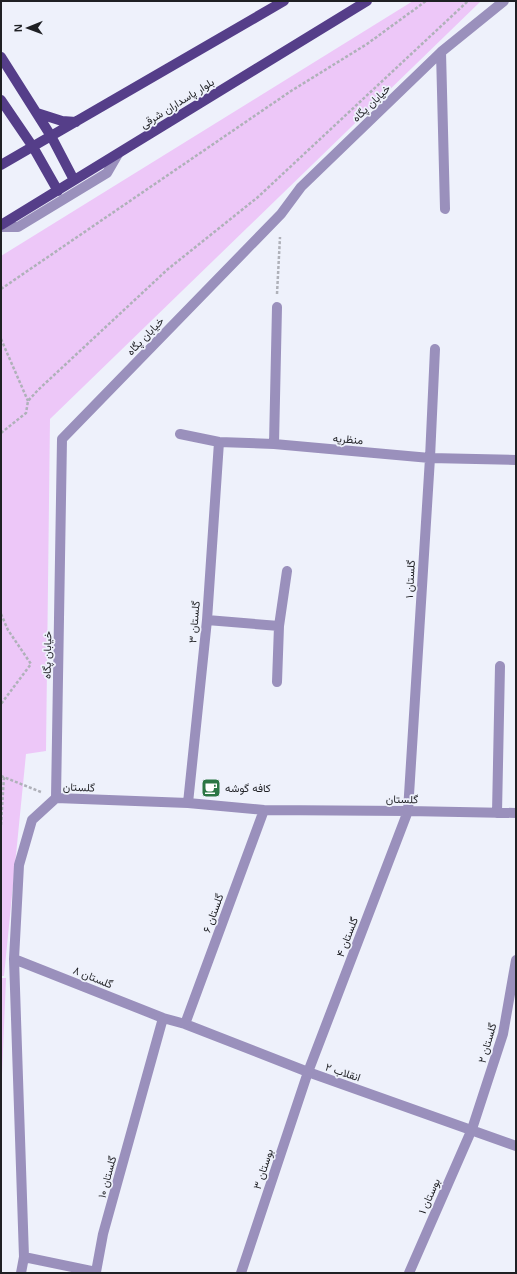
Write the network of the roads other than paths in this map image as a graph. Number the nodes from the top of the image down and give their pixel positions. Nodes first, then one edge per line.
1 (284, 1) edge
2 (367, 1) edge
3 (504, 1) edge
4 (441, 52) junction
5 (1, 57) edge
6 (1, 100) edge
7 (37, 113) junction
8 (76, 122) junction
9 (51, 136) junction
10 (33, 147) junction
11 (118, 154) junction
12 (1, 165) edge
13 (74, 180) junction
14 (58, 191) junction
15 (445, 209) dead end
16 (1, 226) edge
17 (277, 306) road end
18 (435, 349) dead end
19 (180, 434) dead end
20 (219, 442) junction
21 (274, 444) junction
22 (430, 458) junction
23 (516, 460) edge
24 (287, 571) dead end
25 (207, 620) junction
26 (279, 626) junction
27 (500, 666) dead end
28 (277, 682) dead end
29 (56, 798) junction
30 (188, 803) junction
31 (264, 810) junction
32 (408, 811) junction
33 (497, 813) junction
34 (516, 813) edge
35 (14, 959) junction
36 (516, 960) edge
37 (163, 1018) junction
38 (185, 1024) junction
39 (308, 1072) junction
40 (472, 1129) junction
41 (516, 1146) edge
42 (24, 1257) junction
43 (21, 1273) edge
44 (241, 1273) edge
45 (409, 1273) edge

1 - 8 main road
2 - 11 main road, بلوار پاسداران شرقی
3 - 4 street, خیابان پگاه
4 - 15 street
4 - 29 street, خیابان پگاه
5 - 7 main road
6 - 10 main road
7 - 8 main road
7 - 9 main road
8 - 9 main road
9 - 10 main road
9 - 13 main road
10 - 12 main road
10 - 14 main road
11 - 13 main road, بلوار پاسداران شرقی
11 - 16 street
13 - 14 main road, بلوار پاسداران شرقی
14 - 16 main road, بلوار پاسداران شرقی
17 - 21 street
18 - 22 street, گلستان ۱
19 - 20 street, منظریه
20 - 21 street, منظریه
20 - 25 street, گلستان ۳
21 - 22 street, منظریه
22 - 23 street, منظریه
22 - 32 street, گلستان ۱
24 - 26 street
25 - 26 street
25 - 30 street, گلستان ۳
26 - 28 street
27 - 33 street
29 - 30 street, گلستان
29 - 35 street, گلستان
30 - 31 street, گلستان
31 - 32 street, گلستان
31 - 38 street, گلستان ۶
32 - 33 street, گلستان
32 - 39 street, گلستان ۴
33 - 34 street, گلستان
35 - 37 street, گلستان ۸
35 - 42 street, گلستان
36 - 40 street, گلستان ۲
37 - 38 street, انقلاب ۲
37 - 42 street, گلستان ۱۰
38 - 39 street, انقلاب ۲
39 - 40 street, انقلاب ۲
39 - 44 street, بوستان ۳
40 - 41 street, انقلاب ۲
40 - 45 street, بوستان ۱
42 - 43 street, گلستان

